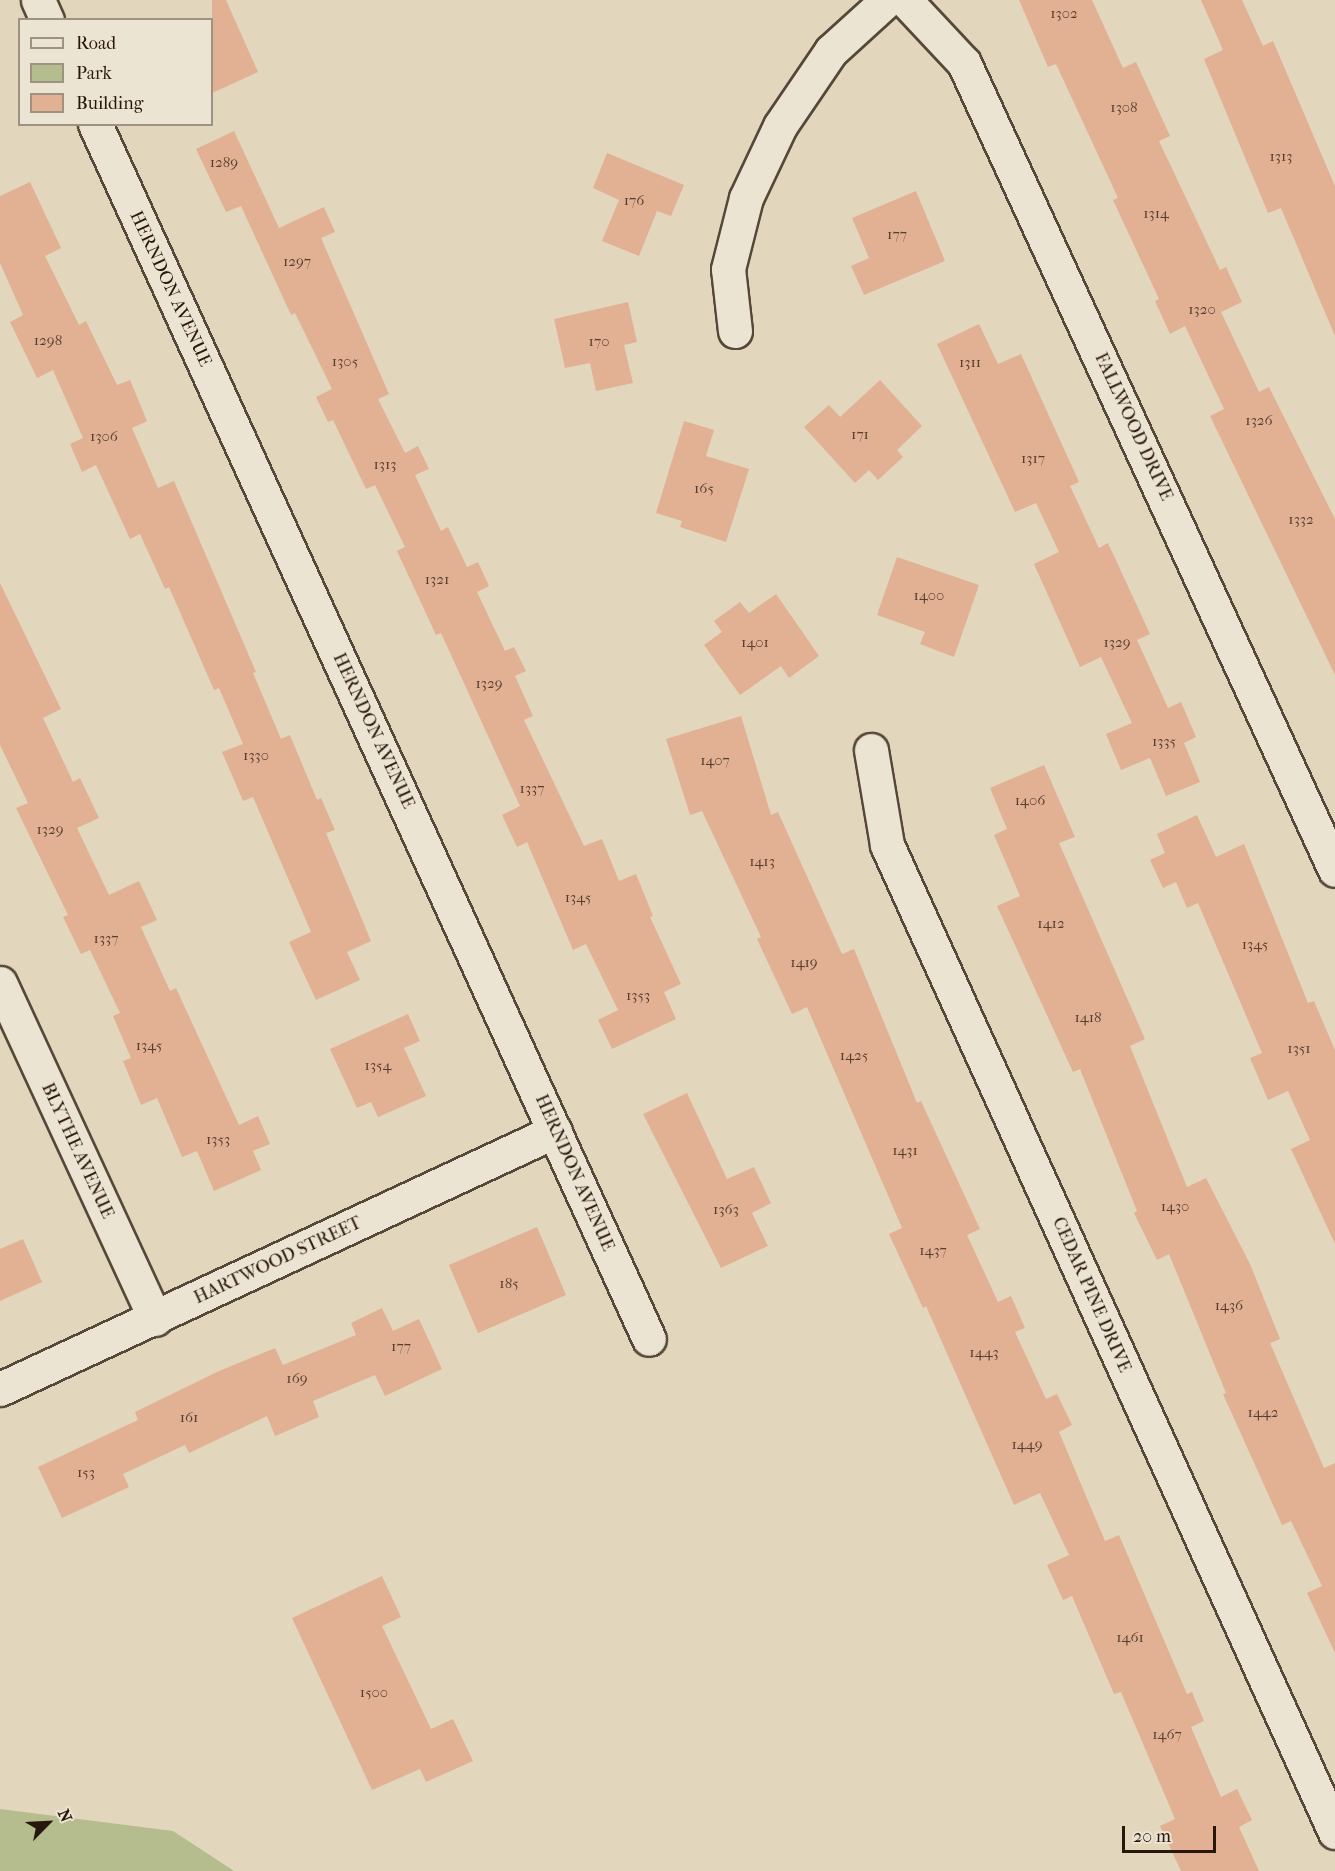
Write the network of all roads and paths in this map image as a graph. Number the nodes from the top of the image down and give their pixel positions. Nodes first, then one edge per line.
1 (38, 0) edge
2 (887, 0) edge
3 (905, 0) edge
4 (46, 18) edge
5 (96, 126) edge
6 (735, 331) dead end
7 (871, 750) dead end
8 (1335, 870) edge
9 (0, 983) edge
10 (555, 1131) junction
11 (155, 1319) junction
12 (649, 1339) dead end
13 (0, 1389) edge
14 (1335, 1832) edge

1 - 4 street
2 - 6 street
3 - 8 street, FALLWOOD DRIVE
5 - 10 street, HERNDON AVENUE
7 - 14 street, CEDAR PINE DRIVE
9 - 11 street, BLYTHE AVENUE
10 - 11 street, HARTWOOD STREET
10 - 12 street, HERNDON AVENUE
11 - 13 street, HARTWOOD STREET

